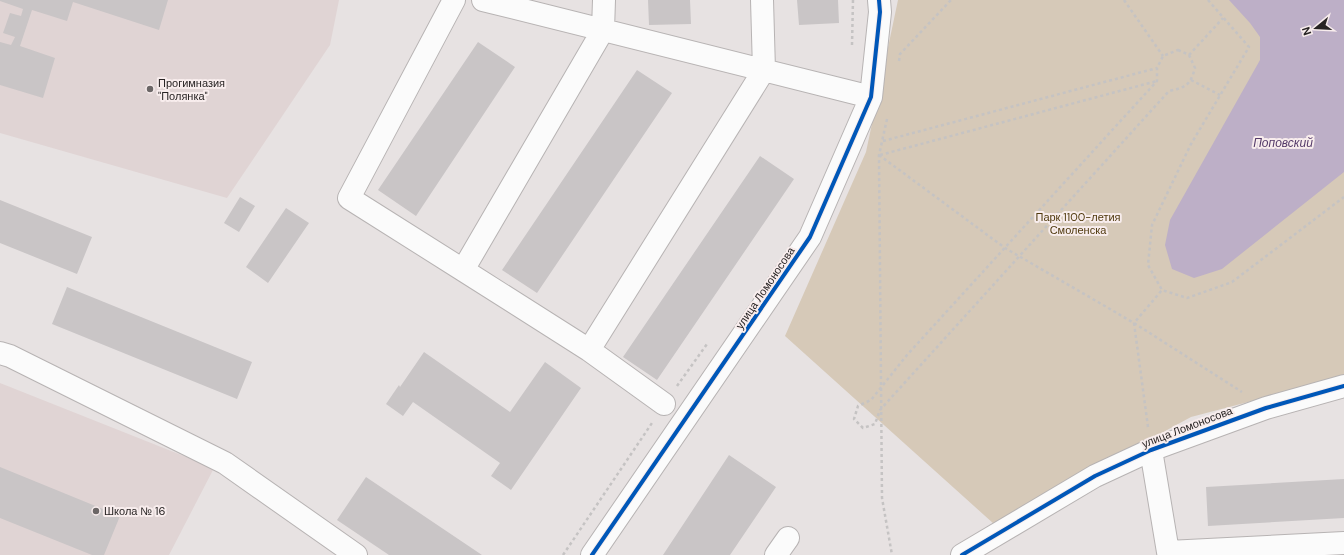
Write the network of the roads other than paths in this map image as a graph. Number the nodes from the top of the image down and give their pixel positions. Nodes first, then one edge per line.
1 (454, 0) edge
2 (483, 0) edge
3 (604, 0) edge
4 (762, 0) edge
5 (879, 0) edge
6 (603, 30) junction
7 (764, 70) junction
8 (871, 97) junction
9 (462, 270) junction
10 (589, 350) junction
11 (0, 353) edge
12 (1344, 386) edge
13 (664, 404) road end
14 (1151, 450) junction
15 (1344, 543) edge
16 (356, 555) edge
17 (592, 555) edge
18 (962, 555) edge

1 - 9 street
2 - 6 street
3 - 6 street
4 - 7 street
5 - 8 street, улица Ломоносова
6 - 7 street
6 - 9 street
7 - 8 street
7 - 10 street
8 - 17 street, улица Ломоносова
9 - 10 street
10 - 13 street
11 - 16 street
12 - 14 street, улица Ломоносова
14 - 15 street
14 - 18 street, улица Ломоносова

